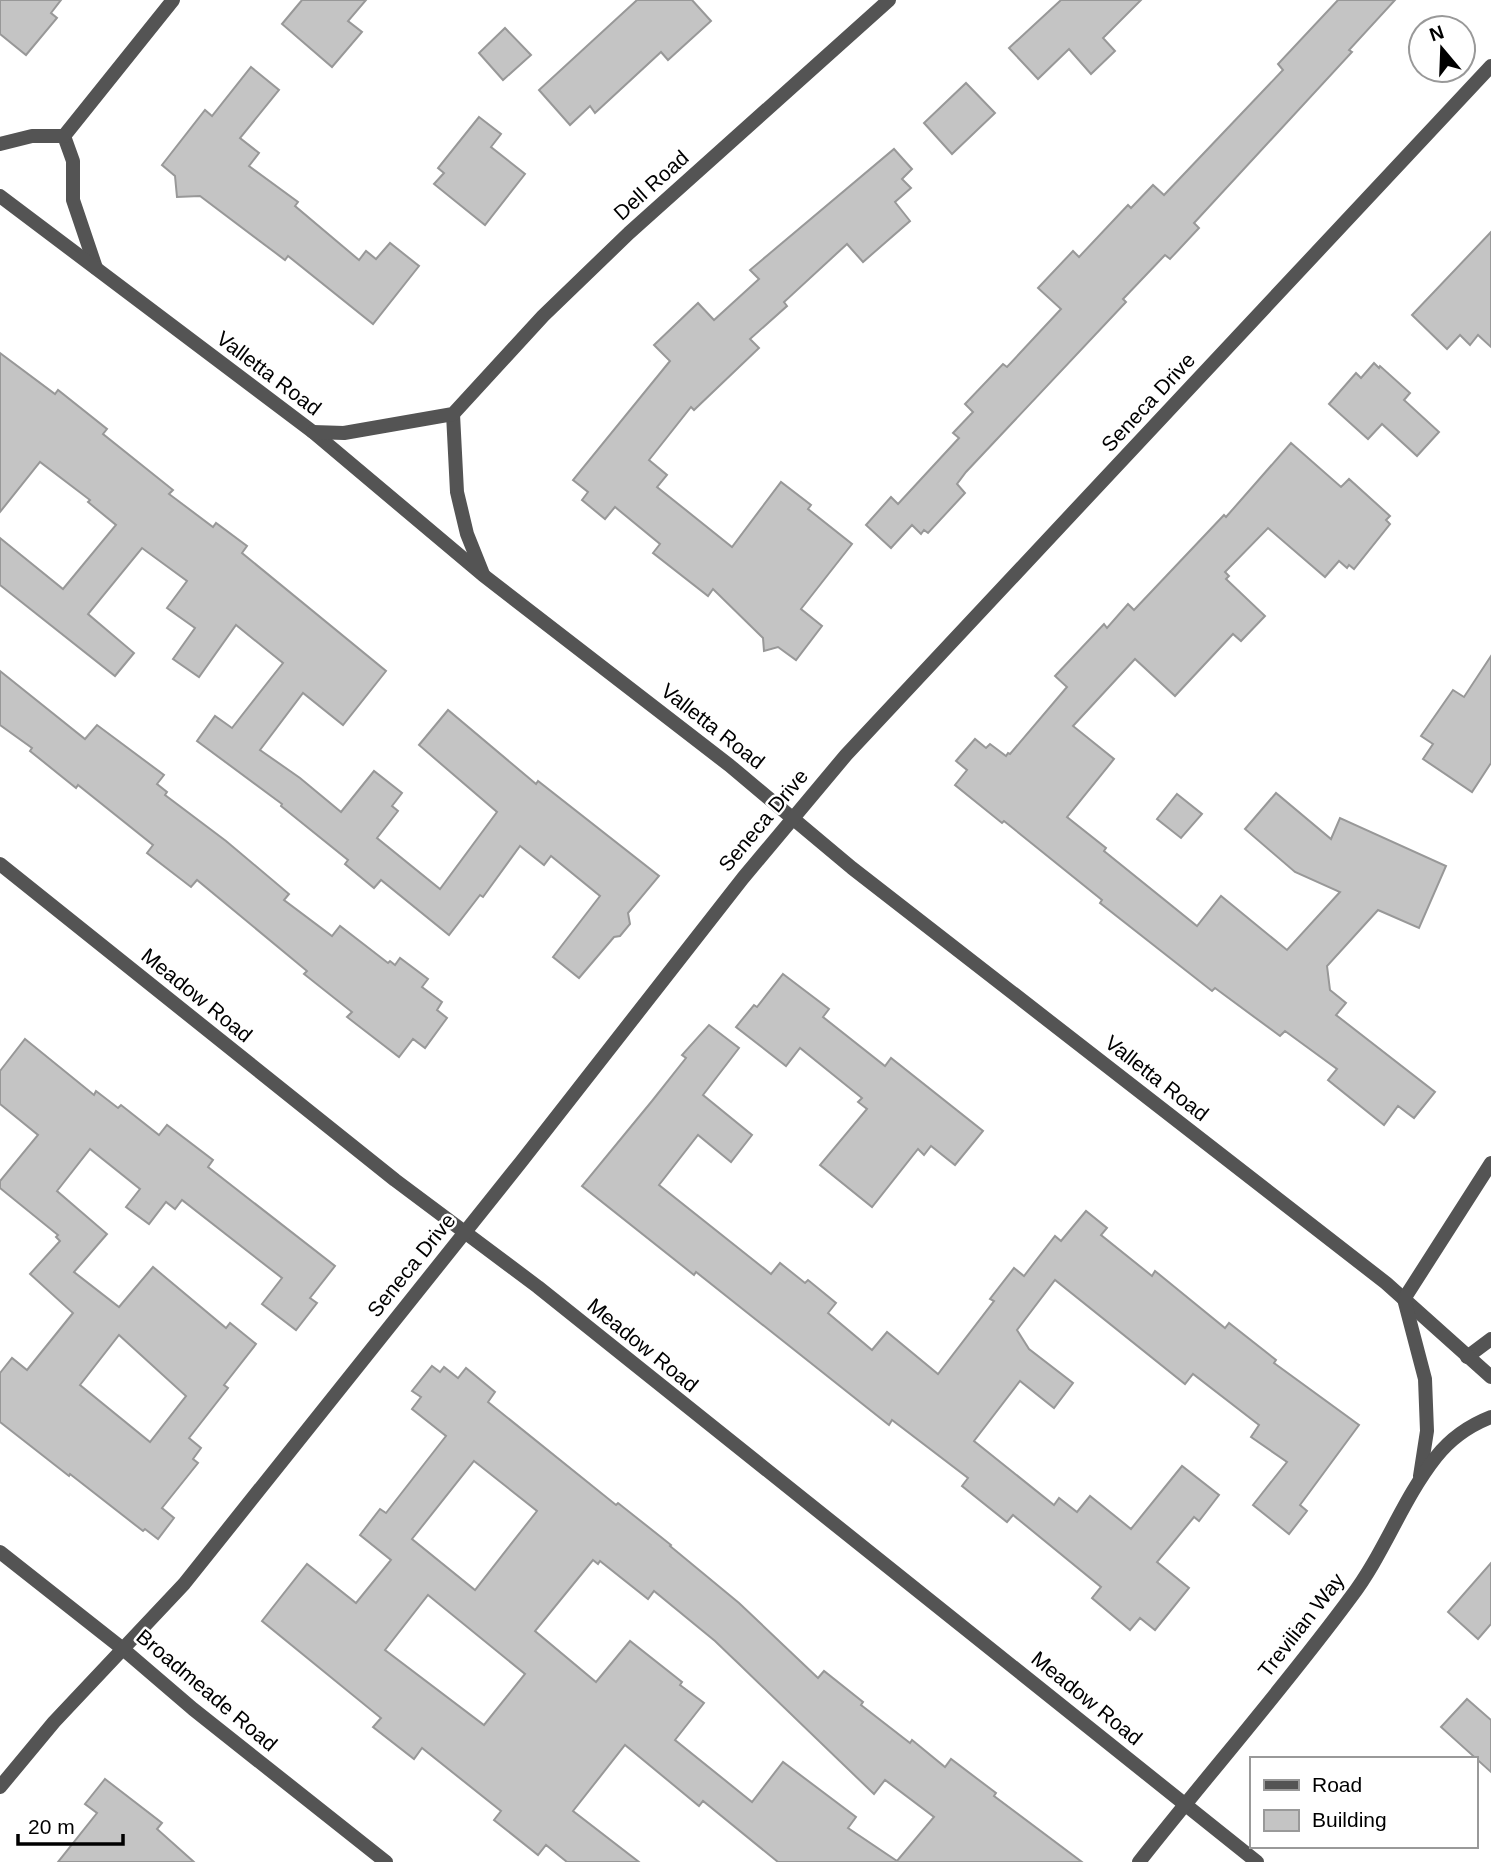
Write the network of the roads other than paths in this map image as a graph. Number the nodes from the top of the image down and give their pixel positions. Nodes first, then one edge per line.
1 (173, 0) edge
2 (890, 0) edge
3 (1491, 66) edge
4 (64, 136) junction
5 (0, 144) edge
6 (0, 196) edge
7 (97, 270) junction
8 (453, 414) junction
9 (313, 432) junction
10 (483, 575) junction
11 (792, 817) junction
12 (0, 864) edge
13 (1491, 1163) edge
14 (464, 1233) junction
15 (1404, 1299) junction
16 (1491, 1339) edge
17 (1467, 1357) junction
18 (1491, 1377) edge
19 (1491, 1417) edge
20 (1419, 1482) junction
21 (0, 1552) edge
22 (123, 1649) junction
23 (0, 1787) edge
24 (1185, 1804) junction
25 (386, 1862) edge
26 (1139, 1862) edge
27 (1257, 1862) edge

1 - 4 street
2 - 8 street, Dell Road
3 - 11 street, Seneca Drive
4 - 5 street
4 - 7 street
6 - 7 street, Valletta Road
7 - 9 street, Valletta Road
8 - 9 street
8 - 10 street
9 - 10 street, Valletta Road
10 - 11 street, Valletta Road
11 - 14 street, Seneca Drive
11 - 15 street, Valletta Road
12 - 14 street, Meadow Road
13 - 15 street
14 - 22 street, Seneca Drive
14 - 24 street, Meadow Road
15 - 17 street, Valletta Road
15 - 20 street
16 - 17 street
17 - 18 street, Valletta Road
19 - 20 street, Trevilian Way
20 - 24 street, Trevilian Way
21 - 22 street, Broadmeade Road
22 - 23 street, Seneca Drive
22 - 25 street, Broadmeade Road
24 - 26 street, Trevilian Way
24 - 27 street, Meadow Road

